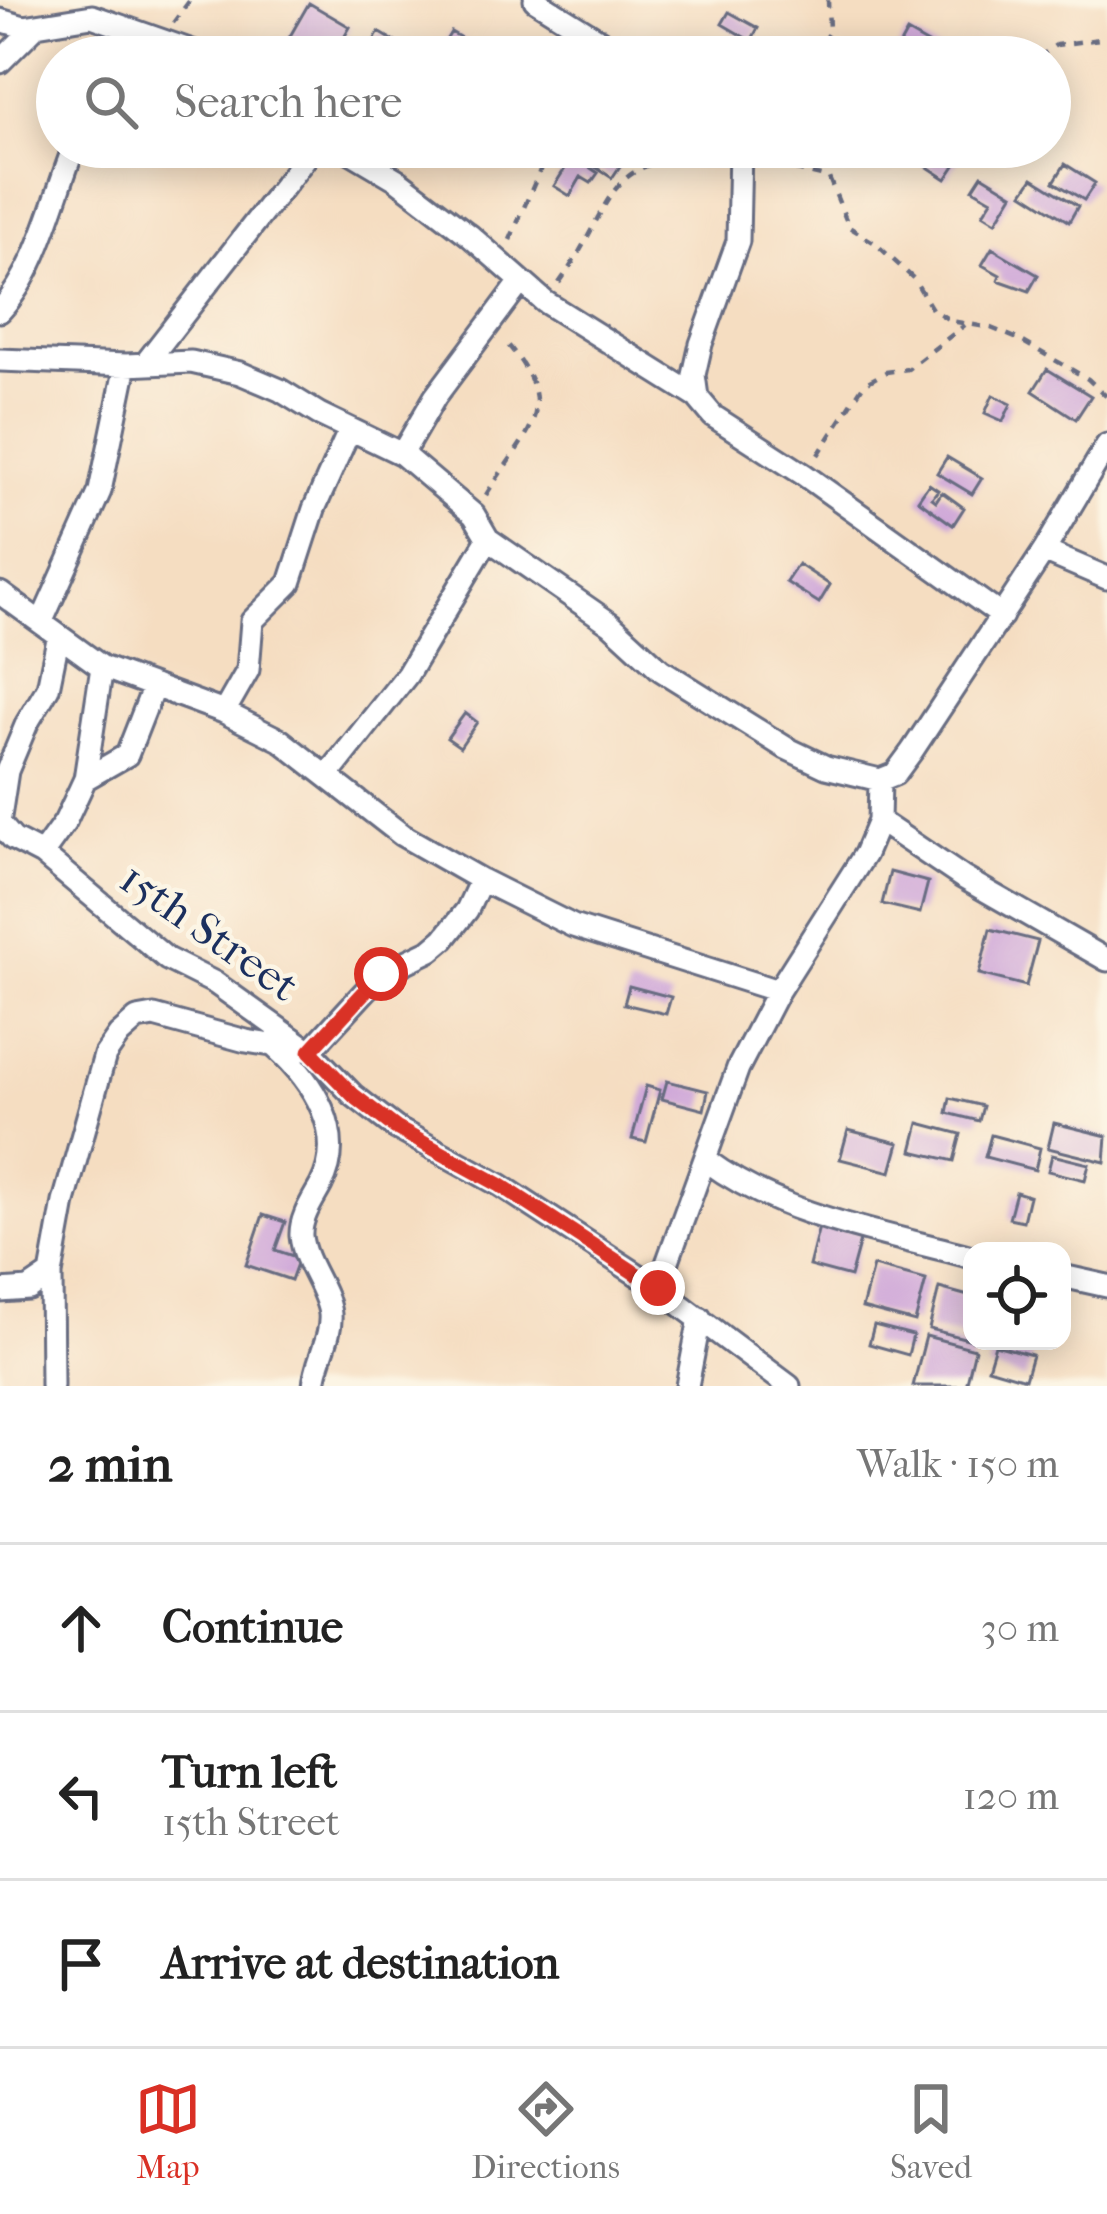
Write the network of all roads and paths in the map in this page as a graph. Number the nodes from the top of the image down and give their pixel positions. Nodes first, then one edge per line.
1 (535, 0) edge
2 (828, 0) edge
3 (92, 8) edge
4 (0, 20) edge
5 (36, 26) junction
6 (142, 36) edge
7 (592, 36) edge
8 (826, 36) edge
9 (1107, 38) edge
10 (1071, 43) edge
11 (0, 62) edge
12 (66, 168) edge
13 (297, 168) edge
14 (377, 168) edge
15 (541, 168) edge
16 (638, 168) edge
17 (743, 168) edge
18 (788, 168) edge
19 (513, 276) junction
20 (545, 302) junction
21 (0, 311) edge
22 (490, 323) junction
23 (965, 325) junction
24 (0, 361) edge
25 (136, 364) junction
26 (697, 397) junction
27 (1107, 397) edge
28 (350, 429) junction
29 (1107, 445) edge
30 (402, 454) junction
31 (803, 474) junction
32 (474, 515) junction
33 (488, 539) junction
34 (1044, 551) junction
35 (1107, 578) edge
36 (0, 593) edge
37 (1002, 616) junction
38 (41, 623) junction
39 (58, 639) junction
40 (102, 667) junction
41 (154, 686) junction
42 (224, 712) junction
43 (328, 775) junction
44 (85, 779) junction
45 (880, 781) junction
46 (879, 821) junction
47 (3, 834) edge
48 (41, 854) junction
49 (481, 880) junction
50 (1107, 960) edge
51 (778, 991) junction
52 (274, 1047) junction
53 (310, 1051) junction
54 (707, 1161) junction
55 (963, 1254) edge
56 (50, 1274) junction
57 (1071, 1278) edge
58 (1107, 1286) edge
59 (658, 1288) junction
60 (0, 1292) edge
61 (700, 1318) junction
62 (52, 1386) edge
63 (314, 1386) edge
64 (687, 1386) edge
65 (789, 1386) edge

1 - 7 street
2 - 8 path
3 - 5 street
3 - 6 street
4 - 5 street
5 - 11 street
9 - 10 path
12 - 21 street
13 - 25 street
14 - 19 street
15 - 19 path
16 - 20 path
17 - 26 street
18 - 23 path
19 - 20 street
19 - 22 street
20 - 26 street
22 - 30 street
22 - 32 path
23 - 27 path
23 - 31 path
24 - 25 street
25 - 28 street
25 - 38 street
26 - 31 street
28 - 30 street
28 - 42 street
29 - 34 street
30 - 32 street
31 - 37 street
32 - 33 street
33 - 43 street
33 - 45 street
34 - 35 street
34 - 37 street
36 - 38 street
37 - 45 street
38 - 39 street
39 - 40 street
39 - 47 street
40 - 41 street
40 - 44 street
41 - 42 street
41 - 44 street
42 - 43 street
43 - 49 street
44 - 48 street
45 - 46 street
46 - 50 street
46 - 51 street
47 - 48 street, 15th Street
48 - 53 street, 15th Street
49 - 51 street
49 - 53 street
51 - 54 street
52 - 53 street
52 - 56 street
52 - 63 street
53 - 59 street, 15th Street
54 - 55 street
54 - 59 street
56 - 60 street
56 - 62 street
57 - 58 street
59 - 61 street, 15th Street
61 - 64 street
61 - 65 street, 15th Street

